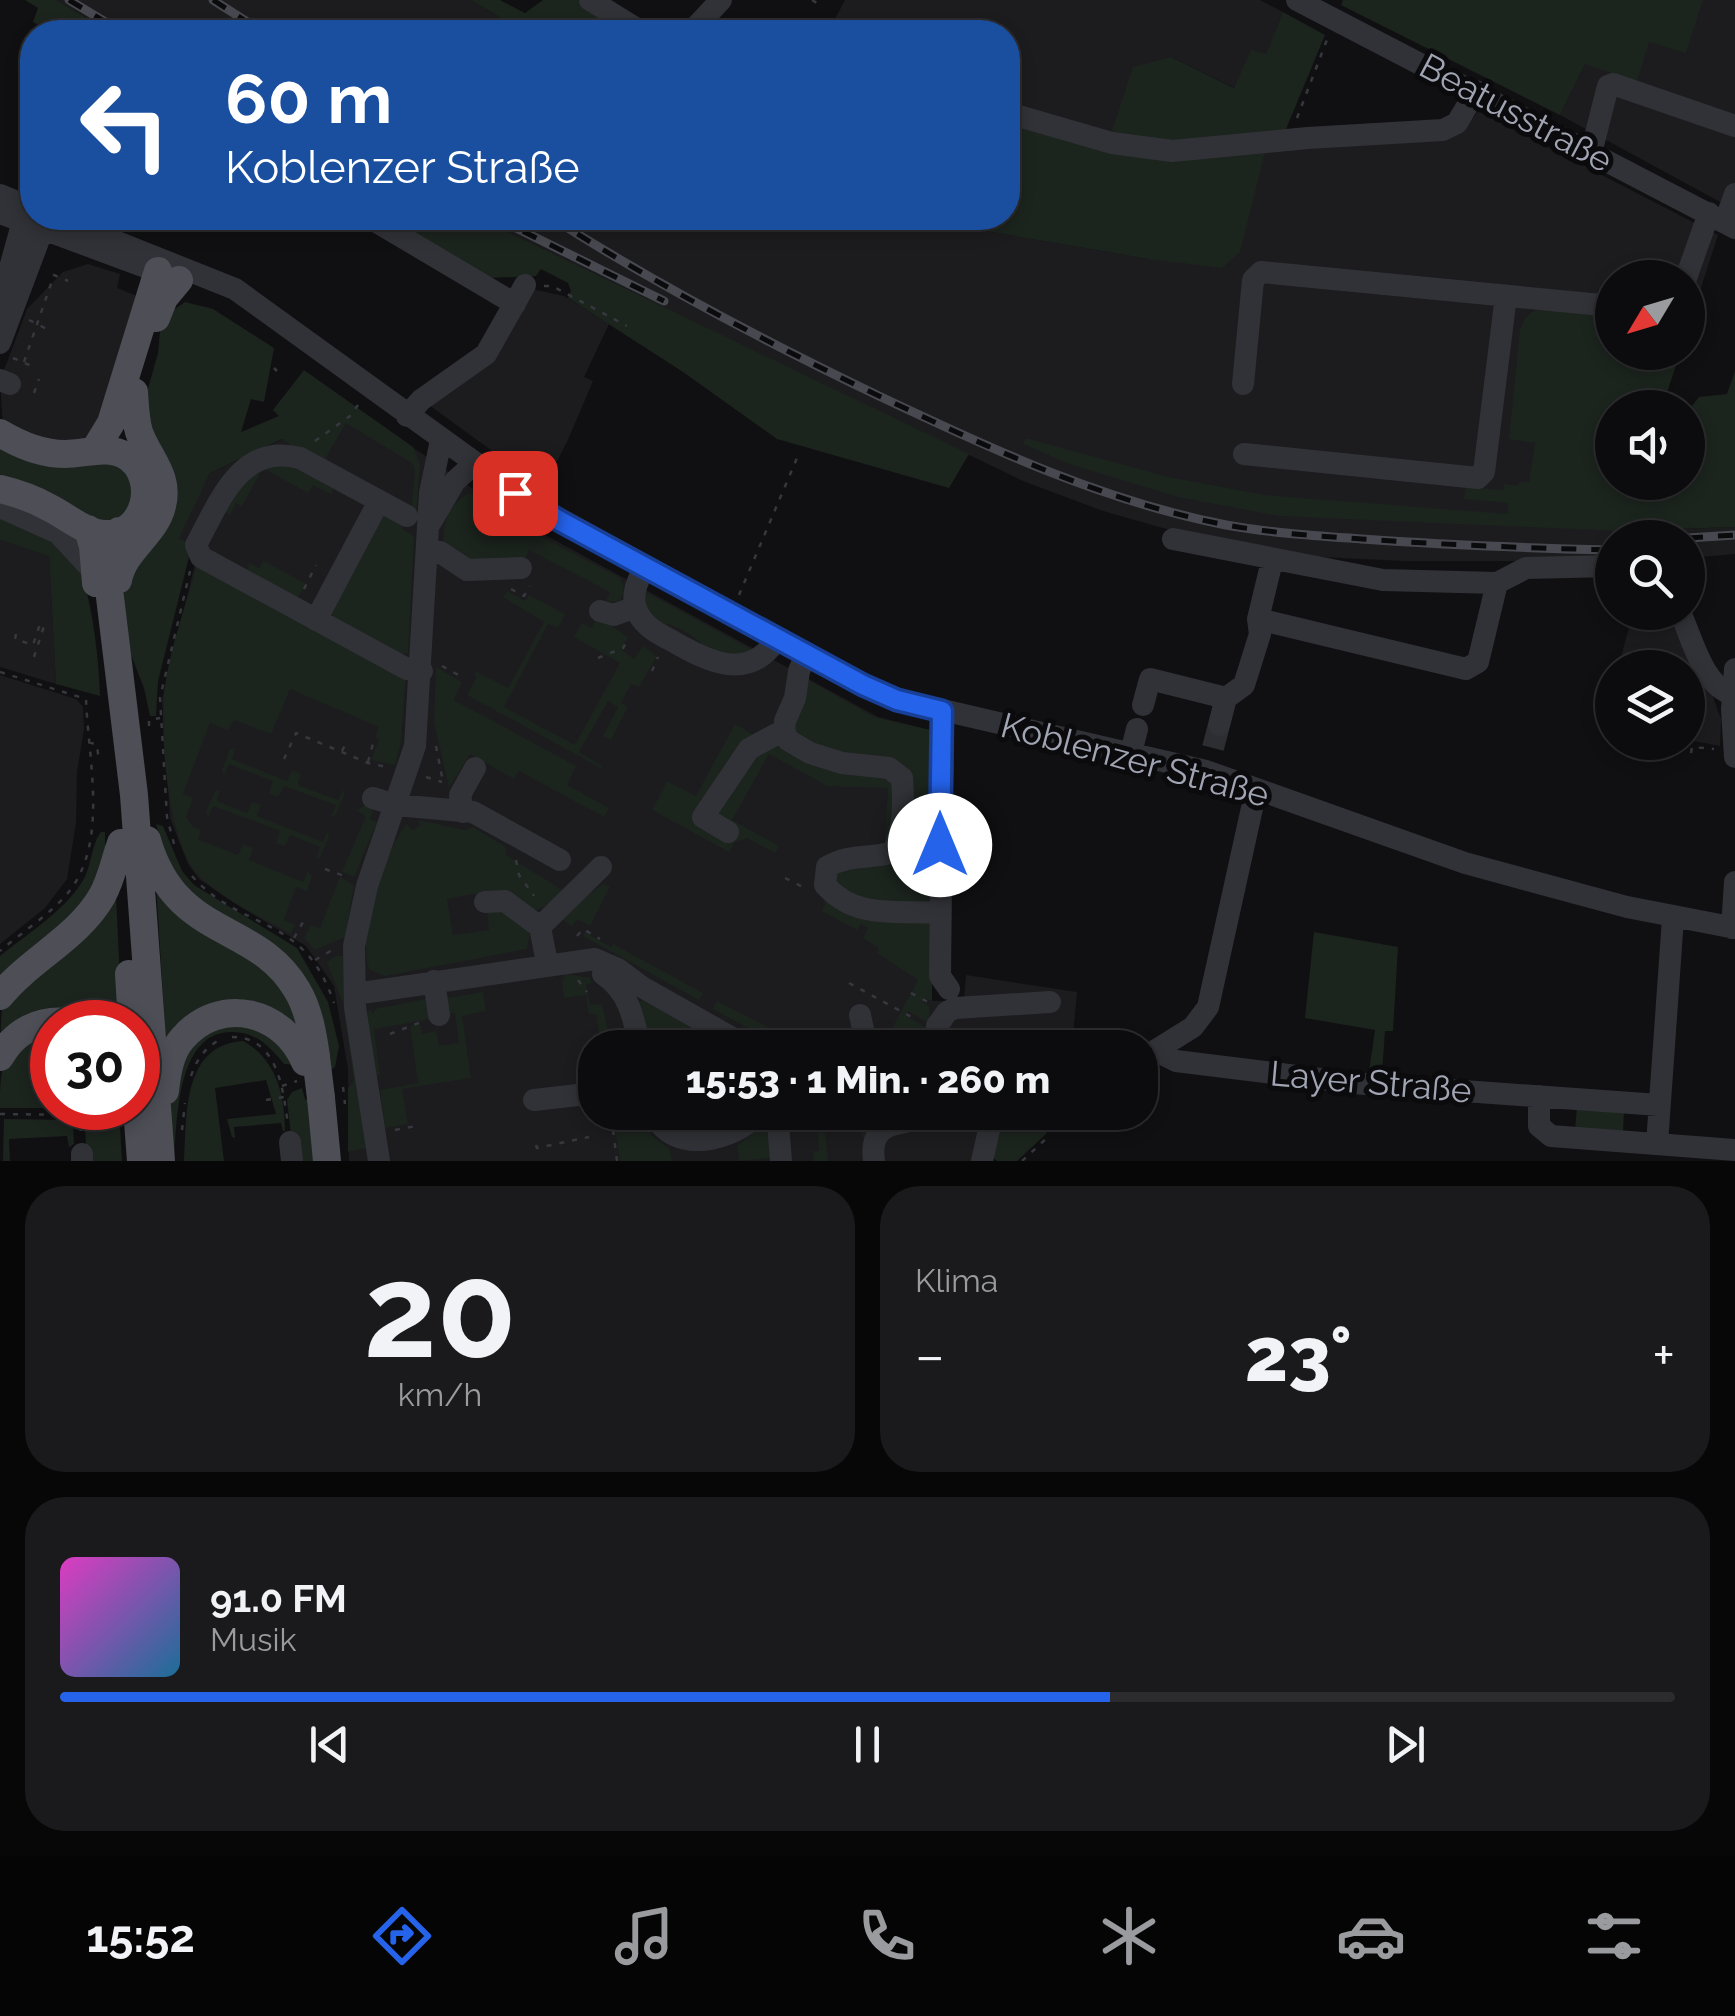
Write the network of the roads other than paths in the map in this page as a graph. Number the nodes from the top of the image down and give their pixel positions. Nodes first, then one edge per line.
1 (590, 0) edge
2 (721, 0) edge
3 (1318, 5) edge
4 (622, 20) edge
5 (702, 20) edge
6 (1476, 91) junction
7 (1020, 117) edge
8 (1735, 126) edge
9 (1591, 153) junction
10 (1735, 194) edge
11 (1723, 221) edge
12 (29, 230) edge
13 (30, 230) edge
14 (68, 230) edge
15 (394, 230) edge
16 (1698, 260) edge
17 (167, 270) junction
18 (1506, 296) junction
19 (1595, 304) edge
20 (9, 310) edge
21 (1, 348) edge
22 (1242, 384) dead end
23 (134, 392) junction
24 (407, 416) junction
25 (0, 434) edge
26 (441, 440) junction
27 (94, 451) junction
28 (1244, 454) dead end
29 (129, 458) junction
30 (474, 464) junction
31 (0, 489) edge
32 (372, 493) junction
33 (0, 507) edge
34 (430, 525) junction
35 (88, 529) junction
36 (119, 531) junction
37 (1173, 539) dead end
38 (428, 550) junction
39 (1272, 561) junction
40 (644, 566) junction
41 (1595, 566) edge
42 (520, 568) dead end
43 (95, 573) junction
44 (1496, 583) junction
45 (636, 607) junction
46 (600, 611) dead end
47 (1258, 619) junction
48 (316, 620) junction
49 (1688, 630) edge
50 (777, 639) junction
51 (806, 655) junction
52 (120, 665) junction
53 (428, 667) junction
54 (1735, 669) edge
55 (1732, 694) junction
56 (1226, 698) junction
57 (1143, 705) dead end
58 (942, 711) junction
59 (1219, 725) tunnel mouth
60 (1137, 728) dead end
61 (784, 730) junction
62 (1212, 748) tunnel mouth
63 (1130, 753) junction
64 (1728, 754) edge
65 (475, 768) dead end
66 (1206, 771) junction
67 (1256, 790) junction
68 (134, 795) junction
69 (373, 798) dead end
70 (396, 805) junction
71 (463, 812) junction
72 (728, 832) dead end
73 (121, 843) junction
74 (560, 860) dead end
75 (601, 867) dead end
76 (1730, 878) edge
77 (486, 902) dead end
78 (940, 912) junction
79 (1673, 918) junction
80 (540, 927) junction
81 (1733, 928) edge
82 (559, 967) junction
83 (434, 981) junction
84 (950, 989) dead end
85 (650, 992) junction
86 (356, 994) junction
87 (0, 996) edge
88 (131, 1000) edge
89 (1050, 1002) dead end
90 (629, 1003) junction
91 (439, 1014) road end
92 (860, 1016) dead end
93 (1202, 1018) junction
94 (30, 1028) edge
95 (636, 1030) edge
96 (718, 1030) edge
97 (863, 1030) edge
98 (938, 1030) edge
99 (1158, 1049) edge
100 (0, 1056) edge
101 (1158, 1058) edge
102 (1203, 1065) junction
103 (311, 1079) junction
104 (578, 1095) edge
105 (1539, 1096) junction
106 (534, 1100) dead end
107 (1659, 1105) junction
108 (148, 1130) edge
109 (665, 1130) edge
110 (739, 1130) edge
111 (779, 1130) edge
112 (882, 1130) edge
113 (990, 1130) edge
114 (1656, 1144) junction
115 (1735, 1150) edge
116 (161, 1156) edge
117 (317, 1161) edge
118 (327, 1161) edge
119 (379, 1161) edge
120 (781, 1161) edge
121 (874, 1161) edge
122 (982, 1161) edge

1 - 4 street
2 - 5 street
3 - 6 street, Beatusstraße
6 - 7 street
6 - 9 street, Beatusstraße
8 - 9 street
9 - 11 street, Beatusstraße
10 - 11 street
11 - 16 street
12 - 20 street
13 - 21 street
14 - 17 street, Koblenzer Straße
15 - 24 street
17 - 23 main road
17 - 24 street, Koblenzer Straße
17 - 27 main road
18 - 19 street
18 - 22 street
18 - 28 street
23 - 29 main road
23 - 52 main road
24 - 26 street, Koblenzer Straße
25 - 27 main road
26 - 30 street, Koblenzer Straße
26 - 34 street
27 - 29 main road
29 - 36 main road
30 - 34 street
30 - 40 street, Koblenzer Straße
31 - 35 main road
32 - 34 street
32 - 48 street
32 - 48 street
33 - 43 street
34 - 38 street
35 - 36 main road
35 - 43 main road
36 - 52 main road
37 - 39 street
38 - 42 street
38 - 53 street
39 - 44 street
39 - 47 street
40 - 45 street
40 - 50 street, Koblenzer Straße
41 - 44 street
43 - 73 main road
44 - 47 street
45 - 46 street
45 - 50 street
47 - 56 street
48 - 53 street
49 - 55 street
50 - 51 street, Koblenzer Straße
51 - 58 street, Koblenzer Straße
51 - 61 street
52 - 68 main road
53 - 70 street
54 - 55 street
55 - 64 street
56 - 57 street
56 - 59 street
58 - 63 street, Koblenzer Straße
58 - 78 street
60 - 63 street
61 - 72 street
61 - 78 street
62 - 66 street
63 - 66 street, Koblenzer Straße
65 - 71 street
66 - 67 street, Koblenzer Straße
67 - 79 street, Koblenzer Straße
67 - 93 street
68 - 103 main road
68 - 116 main road
69 - 70 street
70 - 71 street
70 - 86 street
71 - 74 street
73 - 87 main road
73 - 88 main road
75 - 80 street
76 - 81 street
77 - 80 street
78 - 84 street
79 - 81 street, Koblenzer Straße
79 - 107 street
80 - 82 street
82 - 83 street
82 - 85 street
82 - 90 street
83 - 86 street
83 - 91 street
85 - 90 street
85 - 96 street
86 - 119 street
89 - 98 street
90 - 95 street
92 - 97 street
93 - 99 street
93 - 102 street
94 - 100 main road
101 - 102 street, Layer Straße
102 - 105 street, Layer Straße
103 - 116 main road
103 - 117 main road
103 - 118 main road
104 - 106 street
105 - 107 street, Layer Straße
105 - 114 street
107 - 114 street
108 - 116 main road
109 - 110 street
111 - 120 street
112 - 121 street
113 - 122 street
114 - 115 street

